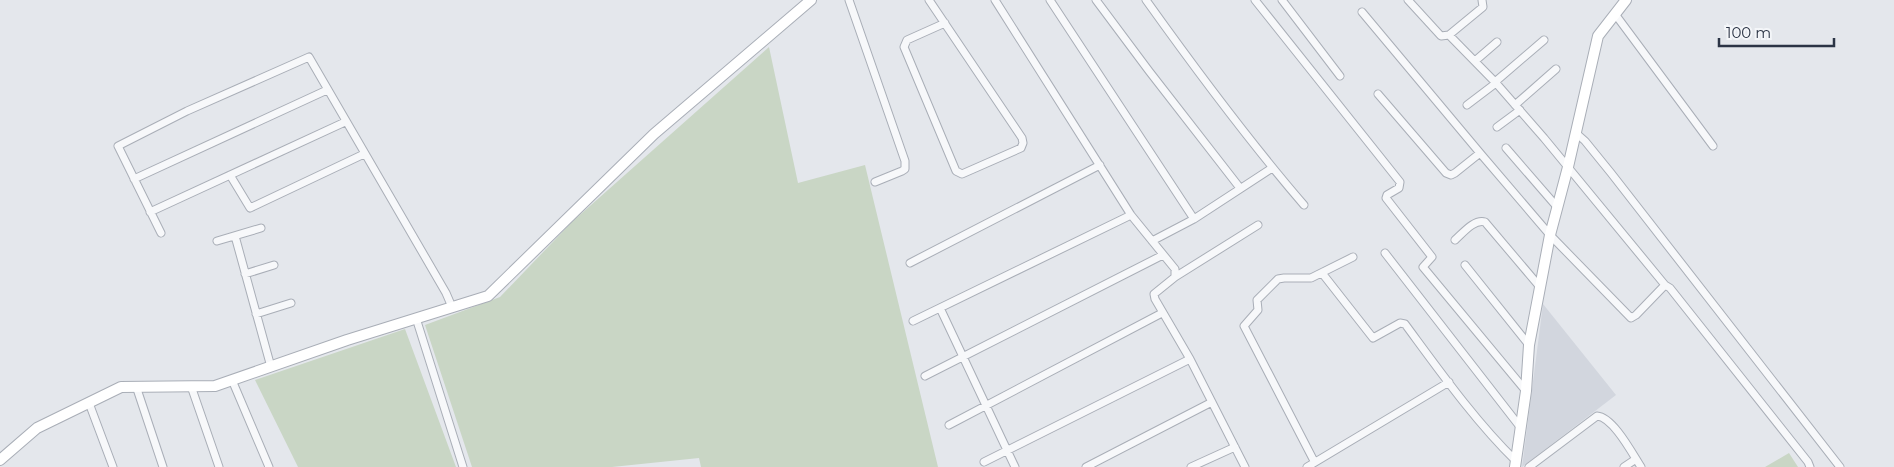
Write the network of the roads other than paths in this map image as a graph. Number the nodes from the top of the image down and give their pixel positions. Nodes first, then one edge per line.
1 (811, 0) edge
2 (849, 0) edge
3 (930, 0) edge
4 (995, 0) edge
5 (1050, 0) edge
6 (1096, 0) edge
7 (1146, 0) edge
8 (1255, 0) edge
9 (1282, 0) edge
10 (1408, 0) edge
11 (1482, 0) edge
12 (1626, 0) edge
13 (1362, 12) dead end
14 (1615, 14) junction
15 (945, 23) junction
16 (1449, 35) junction
17 (1544, 40) dead end
18 (1496, 42) dead end
19 (1475, 60) junction
20 (1556, 69) dead end
21 (1340, 76) dead end
22 (1495, 83) junction
23 (327, 90) junction
24 (1378, 94) dead end
25 (1467, 105) dead end
26 (1517, 108) junction
27 (345, 122) junction
28 (1497, 127) dead end
29 (1576, 134) junction
30 (1713, 146) dead end
31 (1506, 148) dead end
32 (1480, 153) junction
33 (364, 154) junction
34 (1100, 165) junction
35 (1568, 167) junction
36 (1272, 168) junction
37 (230, 175) junction
38 (134, 179) junction
39 (875, 182) dead end
40 (1240, 188) junction
41 (1304, 205) dead end
42 (1558, 208) junction
43 (150, 212) junction
44 (1131, 214) junction
45 (1194, 219) junction
46 (1258, 225) dead end
47 (261, 228) dead end
48 (161, 233) dead end
49 (1550, 235) junction
50 (235, 236) junction
51 (1455, 240) dead end
52 (217, 241) dead end
53 (1152, 241) junction
54 (1385, 253) dead end
55 (1163, 255) junction
56 (1353, 257) dead end
57 (910, 263) dead end
58 (274, 265) dead end
59 (1465, 265) dead end
60 (1322, 272) junction
61 (245, 274) junction
62 (1175, 278) junction
63 (1665, 285) junction
64 (1540, 287) junction
65 (291, 304) dead end
66 (452, 308) junction
67 (940, 308) junction
68 (1162, 313) junction
69 (256, 314) junction
70 (416, 318) junction
71 (913, 321) dead end
72 (1529, 345) junction
73 (962, 357) junction
74 (1190, 359) junction
75 (271, 367) junction
76 (925, 376) dead end
77 (232, 380) junction
78 (1449, 382) junction
79 (136, 386) junction
80 (192, 386) junction
81 (1526, 392) junction
82 (1212, 402) junction
83 (89, 403) junction
84 (985, 406) junction
85 (949, 425) dead end
86 (1521, 428) junction
87 (1235, 447) junction
88 (1007, 449) junction
89 (1636, 459) junction
90 (0, 460) edge
91 (984, 462) dead end
92 (1314, 462) junction
93 (1516, 464) edge
94 (113, 467) edge
95 (163, 467) edge
96 (220, 467) edge
97 (269, 467) edge
98 (463, 467) edge
99 (1015, 467) edge
100 (1086, 467) edge
101 (1190, 467) edge
102 (1245, 467) edge
103 (1306, 467) edge
104 (1529, 467) edge
105 (1624, 467) edge
106 (1641, 467) edge
107 (1810, 467) edge
108 (1840, 467) edge

1 - 66 main road
2 - 39 street
3 - 15 street
4 - 34 street
5 - 45 street
6 - 40 street
7 - 36 street
8 - 81 street
9 - 21 street
10 - 16 street
11 - 16 street
12 - 14 main road
13 - 32 street
14 - 29 main road
14 - 30 street
15 - 15 street
16 - 19 street
17 - 22 street
18 - 19 street
19 - 22 street
20 - 26 street
22 - 25 street
22 - 26 street
23 - 27 street
23 - 38 street
23 - 38 street
24 - 32 street
26 - 28 street
26 - 35 street
27 - 33 street
27 - 37 street
29 - 35 main road
29 - 108 street
31 - 42 street
32 - 49 street
33 - 37 street
33 - 66 street
34 - 44 street
34 - 57 street
35 - 42 main road
35 - 63 street
36 - 40 street
36 - 41 street
37 - 43 street
38 - 43 street
40 - 45 street
42 - 49 main road
43 - 48 street
44 - 53 street
44 - 67 street
45 - 53 street
46 - 62 street
47 - 50 street
49 - 63 street
49 - 64 main road
50 - 52 street
50 - 61 street
51 - 64 street
53 - 55 street
54 - 86 street
55 - 62 street
55 - 73 street
56 - 60 street
58 - 61 street
59 - 72 street
60 - 78 street
60 - 92 street
61 - 69 street
62 - 68 street
63 - 107 street
64 - 72 main road
65 - 69 street
66 - 70 main road
67 - 71 street
67 - 73 street
68 - 74 street
68 - 84 street
69 - 75 street
70 - 75 main road
70 - 98 street
72 - 81 main road
73 - 76 street
73 - 84 street
74 - 82 street
74 - 88 street
75 - 77 main road
77 - 80 main road
77 - 97 street
78 - 92 street
78 - 93 street
79 - 80 main road
79 - 83 main road
79 - 95 street
80 - 96 street
81 - 86 main road
82 - 87 street
82 - 100 street
83 - 90 main road
83 - 94 street
84 - 85 street
84 - 88 street
86 - 93 main road
87 - 101 street
87 - 102 street
88 - 91 street
88 - 99 street
89 - 104 street
89 - 105 street
89 - 106 street
92 - 103 street

